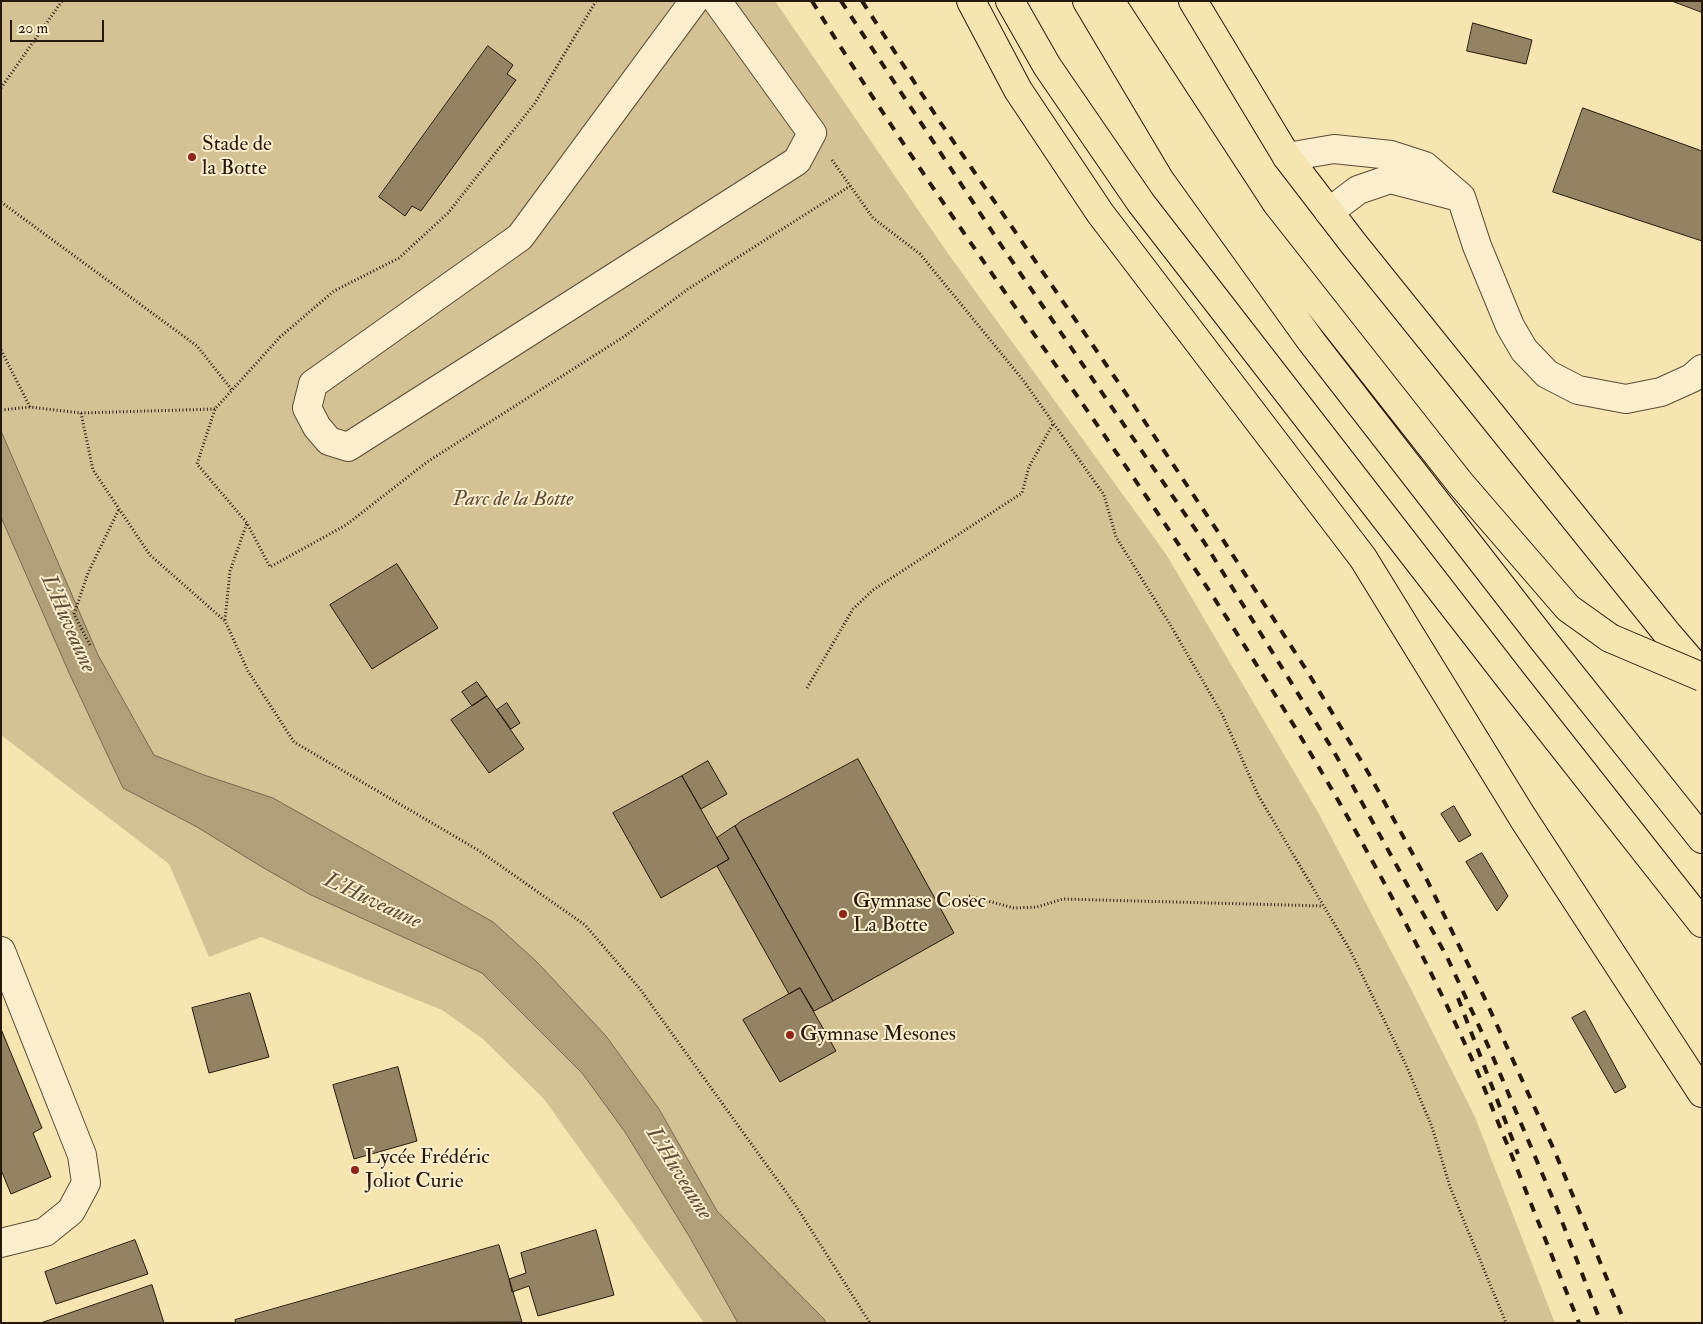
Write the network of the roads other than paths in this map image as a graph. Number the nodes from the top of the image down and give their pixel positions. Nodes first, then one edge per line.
1 (694, 1) edge
2 (717, 1) edge
3 (971, 1) edge
4 (1010, 1) edge
5 (1087, 1) edge
6 (1110, 1) edge
7 (1193, 1) edge
8 (1287, 157) junction
9 (1461, 198) junction
10 (1330, 212) junction
11 (1702, 369) edge
12 (1702, 676) edge
13 (1702, 840) edge
14 (1702, 923) edge
15 (1, 951) edge
16 (1702, 1093) edge
17 (1, 1243) edge

1 - 2 street
3 - 16 main road
4 - 14 main road
5 - 13 main road
6 - 12 main road, bridge
7 - 8 main road
8 - 9 street
8 - 10 main road
9 - 10 street
9 - 11 street
10 - 12 main road
15 - 17 street

